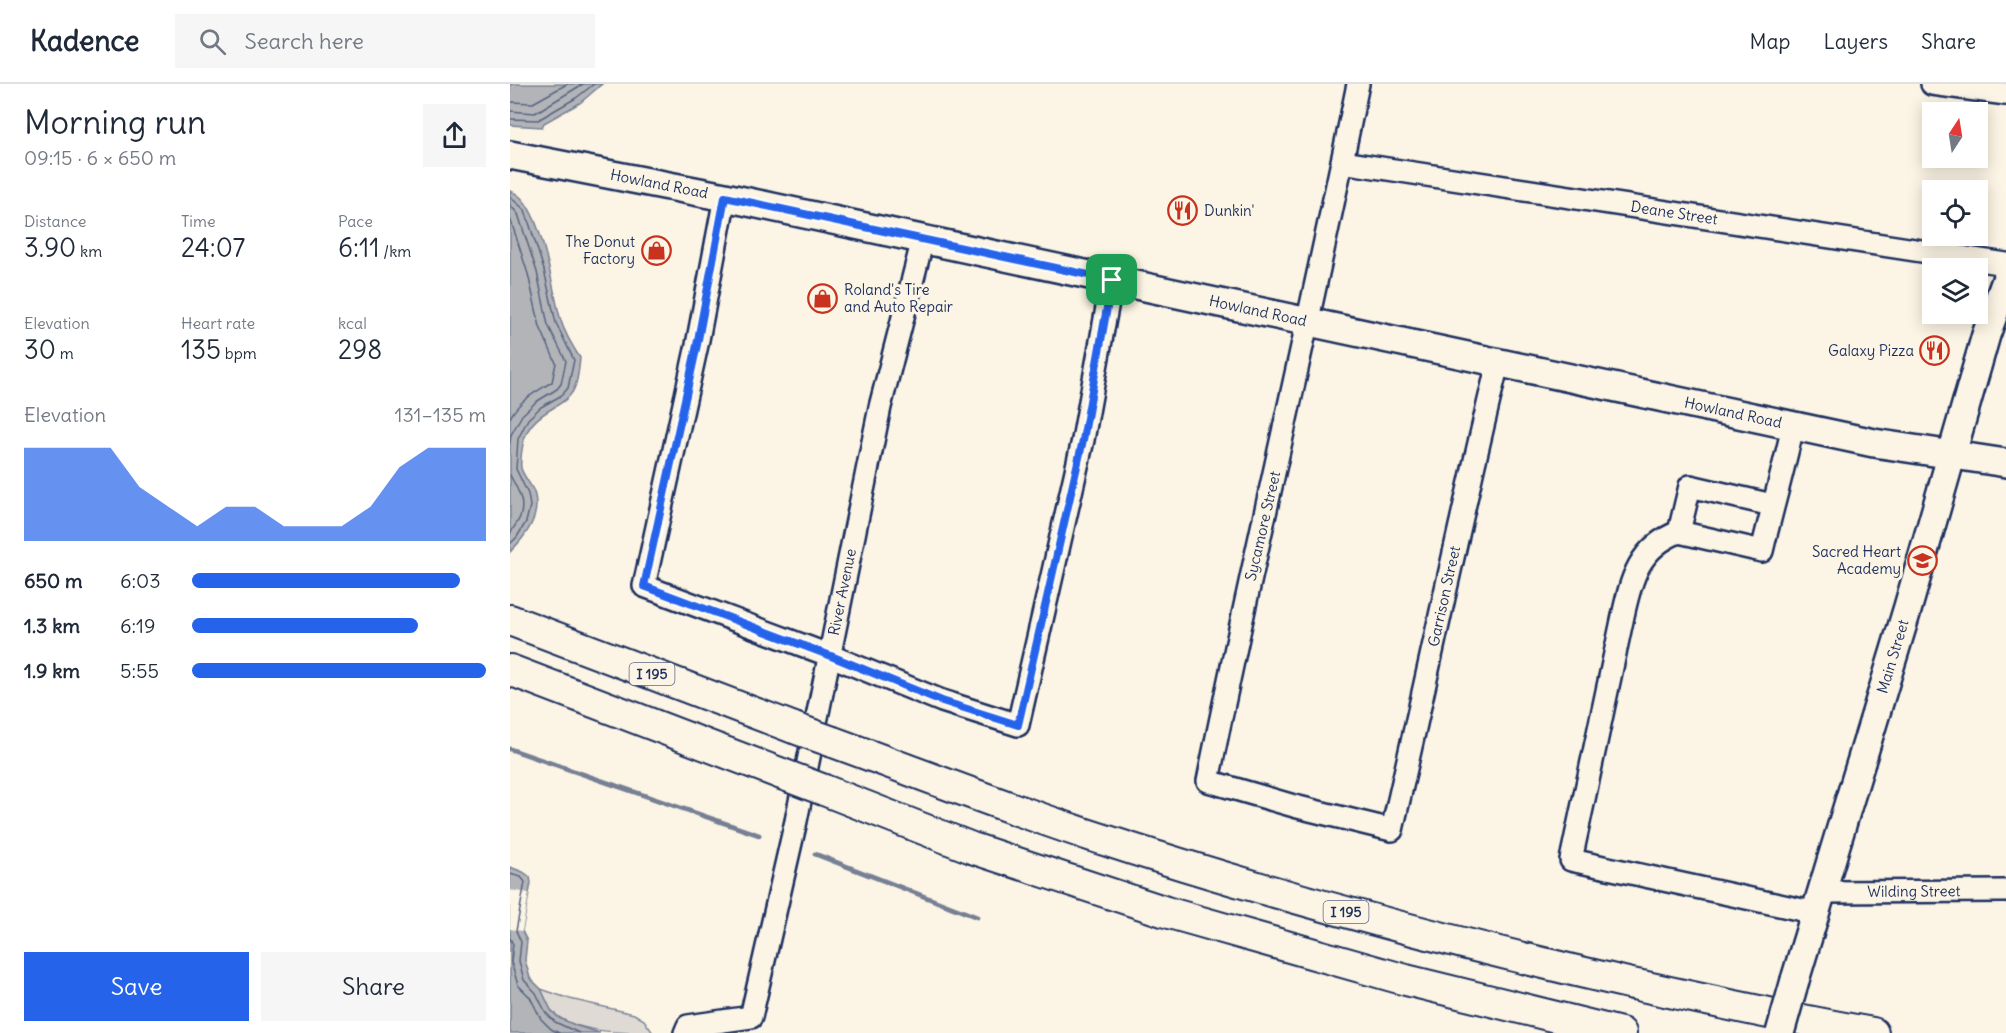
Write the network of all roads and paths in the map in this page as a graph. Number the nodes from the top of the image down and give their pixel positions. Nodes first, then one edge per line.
1 (1358, 84) edge
2 (1932, 84) edge
3 (2006, 94) edge
4 (510, 155) edge
5 (1342, 162) junction
6 (725, 197) junction
7 (923, 239) junction
8 (2006, 264) edge
9 (1112, 280) junction
10 (2006, 280) edge
11 (1309, 322) junction
12 (1498, 363) junction
13 (1793, 426) junction
14 (1952, 455) junction
15 (2006, 463) edge
16 (1772, 505) junction
17 (1678, 532) junction
18 (510, 620) edge
19 (831, 656) junction
20 (510, 670) edge
21 (1392, 830) joint
22 (2006, 891) edge
23 (1819, 903) junction
24 (685, 1033) edge
25 (1621, 1033) edge
26 (1780, 1033) edge
27 (1874, 1033) edge

1 - 5 street, Sycamore Street
2 - 3 street
4 - 6 main road, Howland Road
5 - 8 street, Deane Street
5 - 11 street, Sycamore Street
6 - 7 main road, Howland Road
6 - 19 street
7 - 9 main road, Howland Road
7 - 19 street, River Avenue
9 - 11 main road, Howland Road
9 - 19 street
10 - 14 main road, Main Street
11 - 12 main road, Howland Road
11 - 21 street, Sycamore Street
12 - 13 main road, Howland Road
12 - 21 street, Garrison Street
13 - 14 main road, Howland Road
13 - 16 street
14 - 15 main road, Howland Road
14 - 23 main road, Main Street
16 - 17 street
16 - 17 street
17 - 23 street, Wilding Street
18 - 27 highway, I 195, bridge
19 - 24 street, River Avenue
20 - 25 highway, bridge
22 - 23 street, Wilding Street
23 - 26 main road, Main Street, bridge

